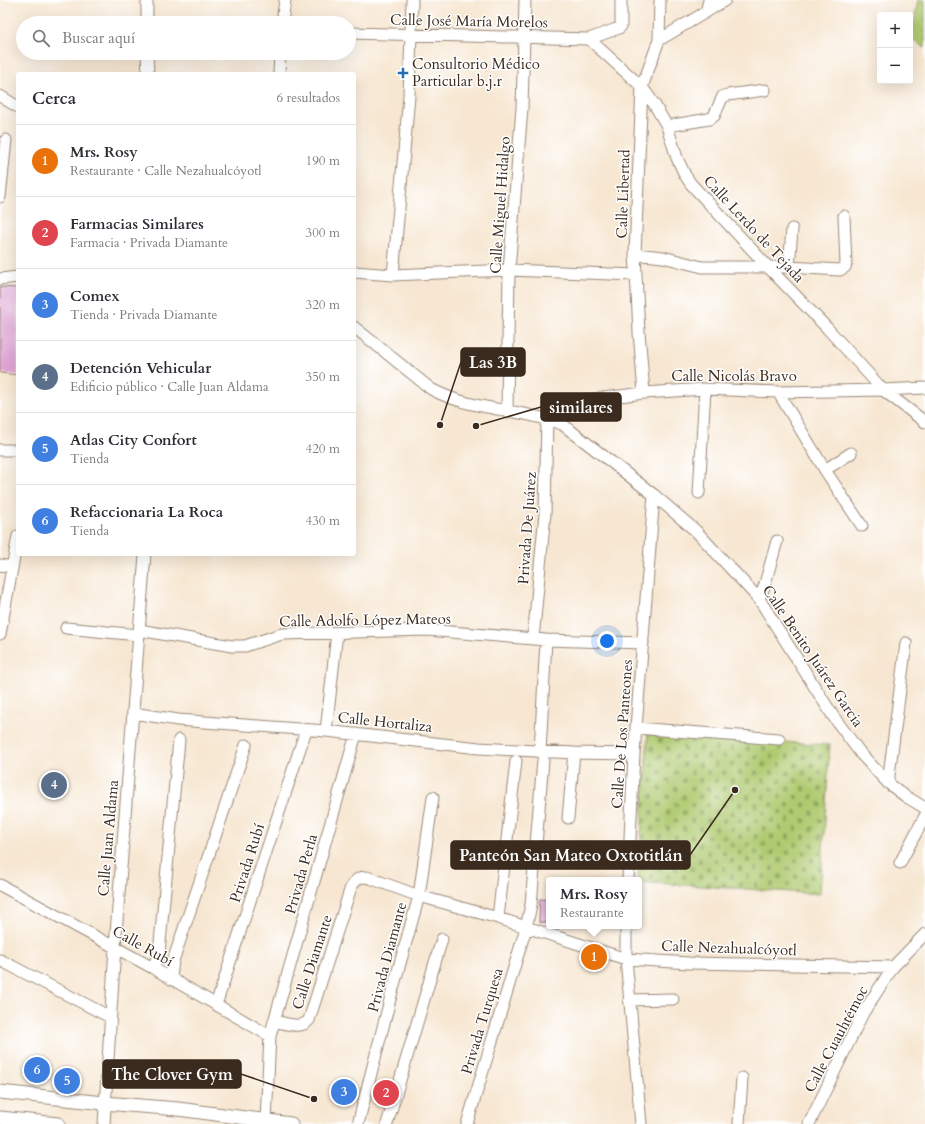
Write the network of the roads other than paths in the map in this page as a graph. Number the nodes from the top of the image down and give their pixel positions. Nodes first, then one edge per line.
1 (147, 0) edge
2 (285, 0) edge
3 (412, 0) edge
4 (525, 0) edge
5 (621, 0) edge
6 (660, 0) edge
7 (709, 0) edge
8 (725, 0) edge
9 (706, 12) junction
10 (147, 16) edge
11 (283, 16) edge
12 (356, 33) edge
13 (410, 35) junction
14 (523, 37) junction
15 (589, 39) junction
16 (659, 40) junction
17 (147, 60) edge
18 (280, 60) edge
19 (148, 72) edge
20 (279, 72) edge
21 (642, 86) junction
22 (765, 90) dead end
23 (0, 96) edge
24 (16, 105) edge
25 (667, 126) junction
26 (6, 140) dead end
27 (0, 198) edge
28 (844, 216) dead end
29 (792, 229) dead end
30 (635, 254) junction
31 (789, 267) junction
32 (769, 268) junction
33 (510, 270) junction
34 (356, 272) edge
35 (393, 275) junction
36 (636, 275) junction
37 (0, 278) edge
38 (16, 278) edge
39 (356, 329) edge
40 (925, 388) edge
41 (705, 389) junction
42 (883, 390) junction
43 (644, 392) junction
44 (778, 392) junction
45 (507, 412) junction
46 (547, 418) junction
47 (925, 422) edge
48 (0, 450) edge
49 (16, 450) edge
50 (851, 453) dead end
51 (824, 470) junction
52 (699, 493) dead end
53 (654, 495) junction
54 (862, 526) dead end
55 (777, 541) dead end
56 (16, 546) edge
57 (145, 556) edge
58 (0, 565) edge
59 (12, 567) junction
60 (759, 598) junction
61 (66, 628) dead end
62 (139, 633) junction
63 (337, 633) junction
64 (0, 634) edge
65 (533, 639) junction
66 (546, 640) junction
67 (643, 643) junction
68 (906, 643) dead end
69 (133, 713) junction
70 (636, 728) junction
71 (306, 730) junction
72 (326, 731) junction
73 (356, 734) junction
74 (779, 739) dead end
75 (179, 740) dead end
76 (246, 745) dead end
77 (574, 753) junction
78 (634, 754) junction
79 (541, 756) junction
80 (516, 761) dead end
81 (888, 783) junction
82 (433, 797) dead end
83 (925, 808) edge
84 (925, 816) edge
85 (568, 818) dead end
86 (900, 863) dead end
87 (361, 877) joint
88 (628, 877) edge
89 (0, 885) edge
90 (419, 896) junction
91 (498, 918) junction
92 (526, 928) junction
93 (626, 929) edge
94 (925, 934) edge
95 (442, 938) dead end
96 (115, 947) junction
97 (626, 959) junction
98 (0, 960) edge
99 (893, 967) junction
100 (153, 968) junction
101 (171, 979) junction
102 (673, 999) dead end
103 (629, 1000) junction
104 (216, 1005) junction
105 (110, 1017) junction
106 (274, 1021) junction
107 (270, 1036) junction
108 (742, 1078) dead end
109 (0, 1092) edge
110 (104, 1103) junction
111 (0, 1118) edge
112 (266, 1121) junction
113 (58, 1124) edge
114 (104, 1124) edge
115 (291, 1124) edge
116 (358, 1124) edge
117 (387, 1124) edge
118 (467, 1124) edge
119 (641, 1124) edge
120 (739, 1124) edge
121 (809, 1124) edge

1 - 10 street
2 - 11 street
3 - 13 street
4 - 14 street, Calle Miguel Hidalgo
5 - 15 street
6 - 16 street, Calle Libertad
7 - 9 street
8 - 9 street
9 - 16 street
12 - 13 street, Calle José María Morelos
13 - 14 street, Calle José María Morelos
13 - 35 street
14 - 15 street, Calle José María Morelos
14 - 33 street, Calle Miguel Hidalgo
15 - 21 street, Calle Lerdo de Tejada
16 - 21 street, Calle Libertad
17 - 19 street
18 - 20 street
21 - 25 street, Calle Lerdo de Tejada
21 - 30 street, Calle Libertad
22 - 25 street
23 - 24 street
25 - 32 street, Calle Lerdo de Tejada
26 - 27 street
28 - 31 street
29 - 31 street
30 - 32 street
30 - 36 street, Calle Libertad
31 - 32 street
32 - 42 street, Calle Lerdo de Tejada
33 - 35 street
33 - 36 street
33 - 45 street, Calle Miguel Hidalgo
34 - 35 street
36 - 43 street, Calle Libertad
37 - 38 street
39 - 45 street, Calle Benito Juárez Garcia
40 - 42 street, Calle Nicolás Bravo
41 - 43 street, Calle Nicolás Bravo
41 - 44 street, Calle Nicolás Bravo
41 - 52 street
42 - 44 street, Calle Nicolás Bravo
42 - 47 street, Calle Lerdo de Tejada
43 - 46 street, Calle Nicolás Bravo
44 - 51 street
45 - 46 street, Calle Benito Juárez Garcia
46 - 53 street, Calle Benito Juárez Garcia
46 - 65 street, Privada De Juárez
48 - 49 street
50 - 51 street
51 - 54 street
53 - 60 street, Calle Benito Juárez Garcia
53 - 67 street, Calle De Los Panteones
55 - 60 street
56 - 59 street
57 - 62 street, Calle Juan Aldama
58 - 59 street
59 - 64 street
60 - 81 street, Calle Benito Juárez Garcia
61 - 62 street, Calle Adolfo López Mateos
62 - 63 street, Calle Adolfo López Mateos
62 - 69 street, Calle Juan Aldama
63 - 65 street, Calle Adolfo López Mateos
63 - 72 street
65 - 66 street, Calle Adolfo López Mateos
66 - 67 street, Calle Adolfo López Mateos
66 - 79 street, Privada Turquesa
67 - 70 street, Calle De Los Panteones
68 - 81 street
69 - 71 street, Calle Hortaliza
69 - 96 street, Calle Juan Aldama
70 - 74 street
70 - 78 street, Calle De Los Panteones
71 - 72 street, Calle Hortaliza
71 - 104 street, Privada Rubí
72 - 73 street, Calle Hortaliza
73 - 79 street, Calle Hortaliza
73 - 106 street, Privada Perla
75 - 100 street
76 - 101 street
77 - 78 street, Calle Hortaliza
77 - 79 street, Calle Hortaliza
77 - 85 street
78 - 88 street, Calle De Los Panteones
79 - 92 street, Privada Turquesa
80 - 91 street
81 - 83 street, Calle Benito Juárez Garcia
82 - 90 street, Privada Diamante
84 - 86 street
87 - 90 street, Calle Nezahualcóyotl
87 - 106 street, Calle Diamante
89 - 96 street, Calle Rubí
90 - 91 street, Calle Nezahualcóyotl
90 - 116 street, Privada Diamante
91 - 92 street, Calle Nezahualcóyotl
92 - 97 street, Calle Nezahualcóyotl
92 - 118 street, Privada Turquesa
93 - 97 street
94 - 99 street, Calle Cuauhtémoc
95 - 117 street
96 - 100 street, Calle Rubí
96 - 105 street, Calle Juan Aldama
97 - 99 street, Calle Nezahualcóyotl
97 - 103 street
98 - 105 street
99 - 121 street, Calle Cuauhtémoc
100 - 101 street, Calle Rubí
101 - 104 street, Calle Rubí
102 - 103 street
103 - 119 street
104 - 107 street, Calle Rubí
105 - 110 street, Calle Juan Aldama
106 - 107 street, Calle Diamante
107 - 112 street, Calle Diamante
108 - 120 street
109 - 110 main road
110 - 112 main road
110 - 114 street, Calle Juan Aldama
111 - 113 main road
112 - 115 main road

